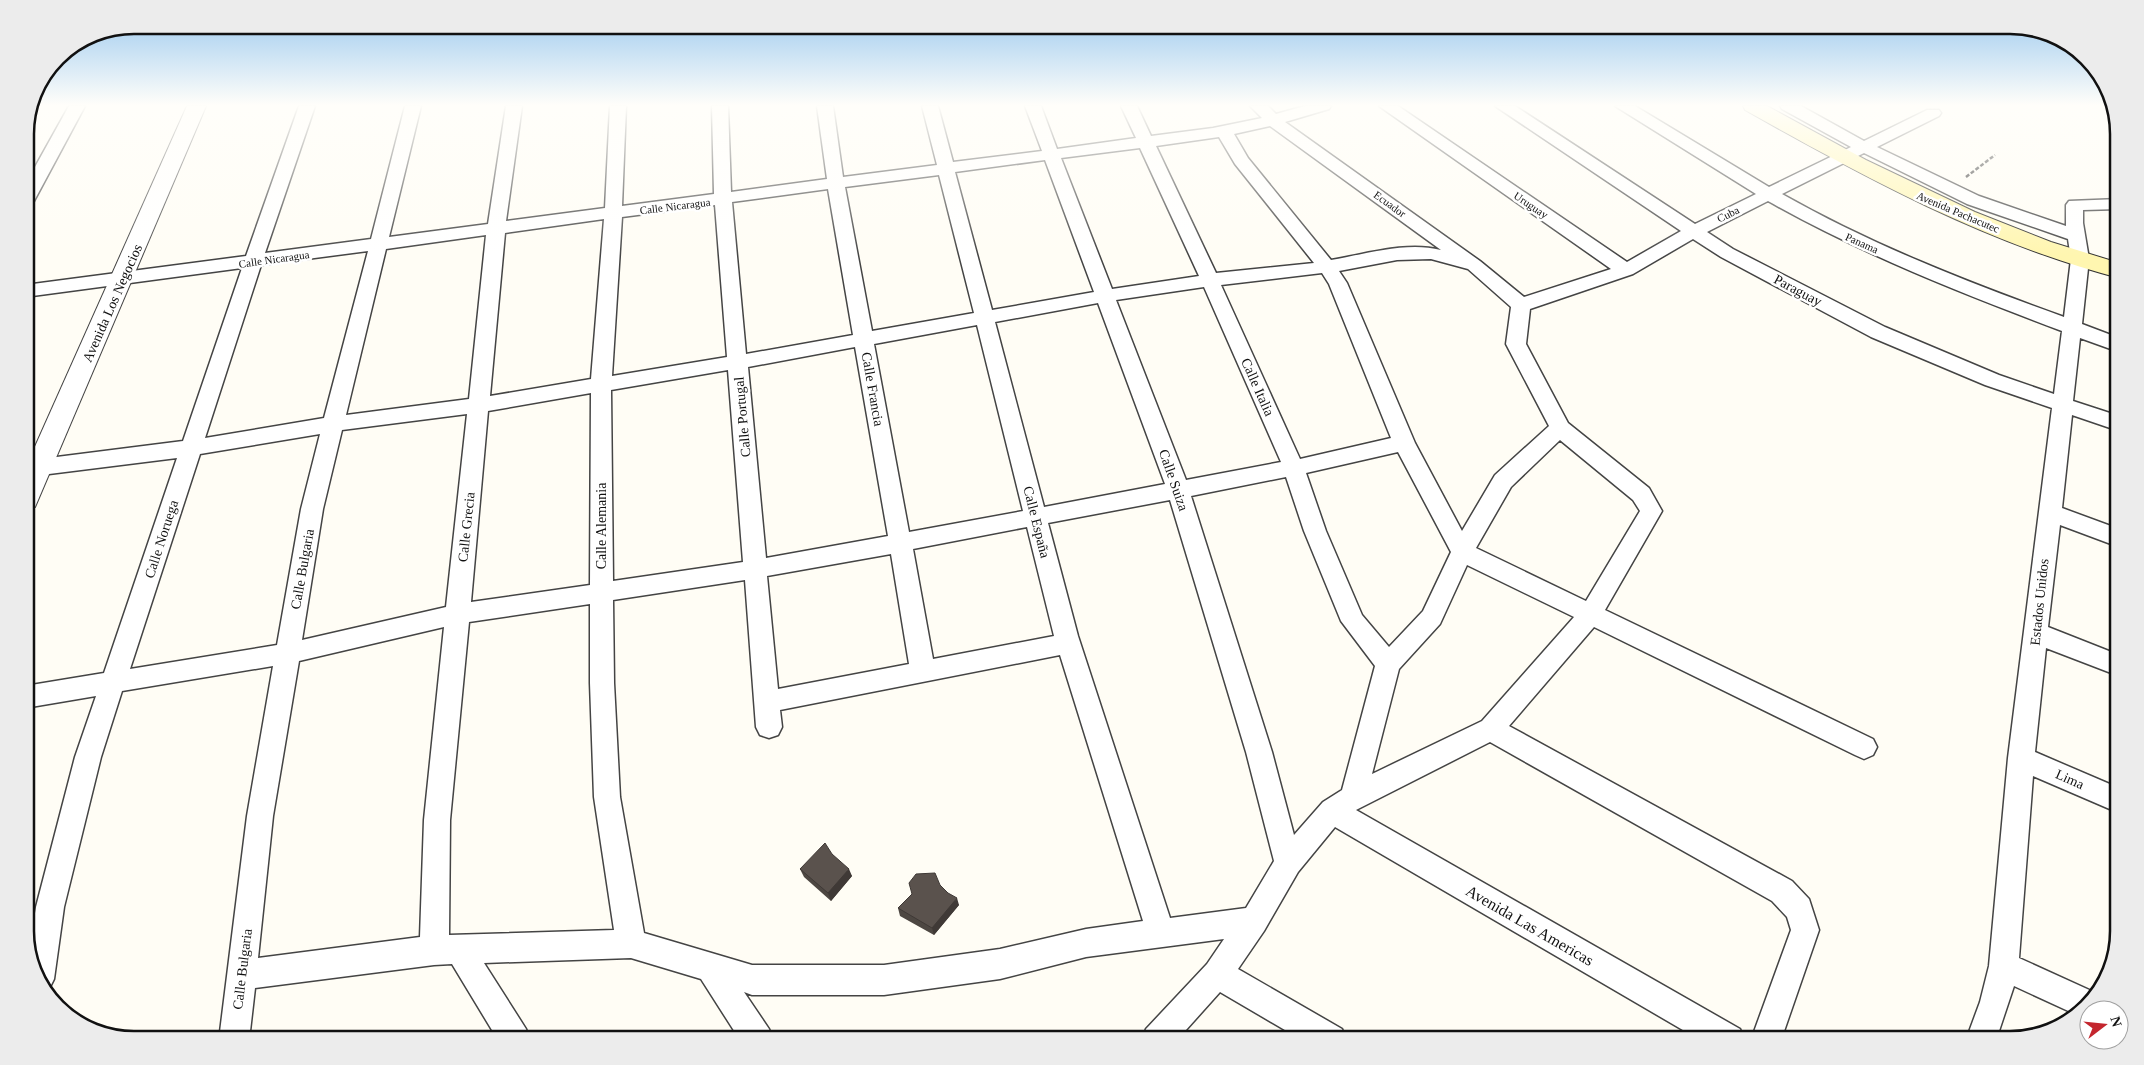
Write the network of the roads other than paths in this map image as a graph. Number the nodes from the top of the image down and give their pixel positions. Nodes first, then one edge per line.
1 (50, 156) edge
2 (176, 156) edge
3 (290, 156) edge
4 (401, 156) edge
5 (507, 156) edge
6 (616, 156) edge
7 (722, 156) edge
8 (832, 156) edge
9 (943, 156) edge
10 (1052, 156) joint
11 (1151, 156) edge
12 (1239, 156) edge
13 (1322, 156) edge
14 (1459, 156) edge
15 (1579, 156) edge
16 (1704, 156) edge
17 (1846, 156) edge
18 (1882, 156) edge
19 (1843, 157) junction
20 (947, 170) junction
21 (836, 184) junction
22 (34, 185) edge
23 (1768, 194) junction
24 (723, 200) junction
25 (2110, 204) edge
26 (613, 214) junction
27 (496, 230) junction
28 (1694, 231) junction
29 (380, 245) junction
30 (2078, 247) junction
31 (253, 262) junction
32 (1474, 265) junction
33 (2110, 266) edge
34 (1327, 267) junction
35 (1626, 270) junction
36 (123, 279) junction
37 (1210, 280) junction
38 (34, 290) edge
39 (1105, 296) junction
40 (1521, 304) junction
41 (985, 319) junction
42 (2071, 329) junction
43 (864, 340) junction
44 (2110, 342) edge
45 (737, 362) junction
46 (601, 385) junction
47 (479, 404) junction
48 (2063, 404) junction
49 (2110, 421) edge
50 (334, 424) junction
51 (1560, 428) junction
52 (1404, 443) junction
53 (191, 448) junction
54 (34, 465) edge
55 (1294, 468) junction
56 (34, 469) edge
57 (1178, 489) junction
58 (2049, 512) junction
59 (1036, 516) junction
60 (2110, 535) edge
61 (900, 543) junction
62 (1462, 552) junction
63 (756, 569) junction
64 (602, 592) junction
65 (458, 614) junction
66 (1590, 614) junction
67 (2036, 633) junction
68 (1068, 643) junction
69 (288, 653) junction
70 (2110, 662) edge
71 (1388, 664) junction
72 (923, 671) junction
73 (113, 683) junction
74 (34, 696) edge
75 (767, 702) junction
76 (769, 727) dead end
77 (1491, 729) junction
78 (1864, 747) dead end
79 (2021, 758) junction
80 (2110, 797) edge
81 (1342, 804) junction
82 (1288, 863) junction
83 (1254, 921) junction
84 (1160, 933) junction
85 (631, 944) junction
86 (446, 949) junction
87 (2004, 966) junction
88 (710, 967) junction
89 (41, 968) edge
90 (1217, 974) junction
91 (242, 975) junction
92 (2079, 1001) edge
93 (235, 1031) edge
94 (508, 1031) edge
95 (752, 1031) edge
96 (1165, 1031) edge
97 (1315, 1031) edge
98 (1714, 1031) edge
99 (1769, 1031) edge
100 (1985, 1031) edge

1 - 22 street
2 - 36 street, Avenida Los Negocios
3 - 31 street, Calle Noruega
4 - 29 street, Calle Bulgaria
5 - 27 street, Calle Grecia
6 - 26 street, Calle Alemania
7 - 24 street, Calle Portugal
8 - 21 street, Calle Francia
9 - 20 street, Calle España
10 - 20 street, Calle Nicaragua
10 - 39 street, Calle Suiza
11 - 37 street, Calle Italia
12 - 34 street
13 - 32 street, Ecuador
14 - 35 street, Uruguay
15 - 28 street, Paraguay
16 - 23 street, Panama
17 - 19 street, Cuba
18 - 30 street, Avenida Pachacutec
19 - 23 street, Cuba
19 - 30 main road, Avenida Pachacutec
20 - 21 street, Calle Nicaragua
20 - 41 street, Calle España
21 - 24 street, Calle Nicaragua
21 - 43 street, Calle Francia
23 - 28 street, Cuba
23 - 42 street, Panama
24 - 26 street, Calle Nicaragua
24 - 45 street, Calle Portugal
25 - 30 street, Estados Unidos
26 - 27 street, Calle Nicaragua
26 - 46 street, Calle Alemania
27 - 29 street, Calle Nicaragua
27 - 47 street, Calle Grecia
28 - 35 street, Cuba
28 - 48 street, Paraguay
29 - 31 street, Calle Nicaragua
29 - 50 street, Calle Bulgaria
30 - 33 main road, Avenida Pachacutec
30 - 42 street, Estados Unidos
31 - 36 street, Calle Nicaragua
31 - 53 street, Calle Noruega
32 - 34 street
32 - 40 street, Ecuador
34 - 37 street
34 - 52 street
35 - 40 street, Cuba
36 - 38 street, Calle Nicaragua
36 - 54 street, Avenida Los Negocios
37 - 39 street
37 - 55 street, Calle Italia
39 - 41 street
39 - 57 street, Calle Suiza
40 - 51 street
41 - 43 street
41 - 59 street, Calle España
42 - 44 street, Panama
42 - 48 street, Estados Unidos
43 - 45 street
43 - 61 street, Calle Francia
45 - 46 street
45 - 63 street, Calle Portugal
46 - 47 street
46 - 64 street, Calle Alemania
47 - 50 street
47 - 65 street, Calle Grecia
48 - 49 street, Paraguay
48 - 58 street, Estados Unidos
50 - 53 street
50 - 69 street, Calle Bulgaria
51 - 62 street
51 - 66 street
52 - 55 street
52 - 62 street
53 - 56 street
53 - 73 street, Calle Noruega
55 - 57 street
55 - 71 street, Calle Italia
57 - 59 street
57 - 82 street, Calle Suiza
58 - 60 street
58 - 67 street, Estados Unidos
59 - 61 street
59 - 68 street, Calle España
61 - 63 street
61 - 72 street, Calle Francia
62 - 66 street
62 - 71 street
63 - 64 street
63 - 75 street, Calle Portugal
64 - 65 street
64 - 85 street, Calle Alemania
65 - 69 street
65 - 86 street, Calle Grecia
66 - 77 street
66 - 78 street
67 - 70 street
67 - 79 street, Estados Unidos
68 - 72 street
68 - 84 street, Calle España
69 - 73 street
69 - 91 street, Calle Bulgaria
71 - 81 street
72 - 75 street
73 - 74 street
73 - 89 street, Calle Noruega
75 - 76 street, Calle Portugal
77 - 81 street
77 - 99 street
79 - 80 street, Lima
79 - 87 street, Estados Unidos
81 - 82 street
81 - 98 street, Avenida Las Americas
82 - 83 street
83 - 84 street
83 - 90 street
84 - 88 street
85 - 86 street
85 - 88 street
86 - 91 street
86 - 94 street
87 - 92 street
87 - 100 street, Estados Unidos
88 - 95 street
90 - 96 street
90 - 97 street
91 - 93 street, Calle Bulgaria

